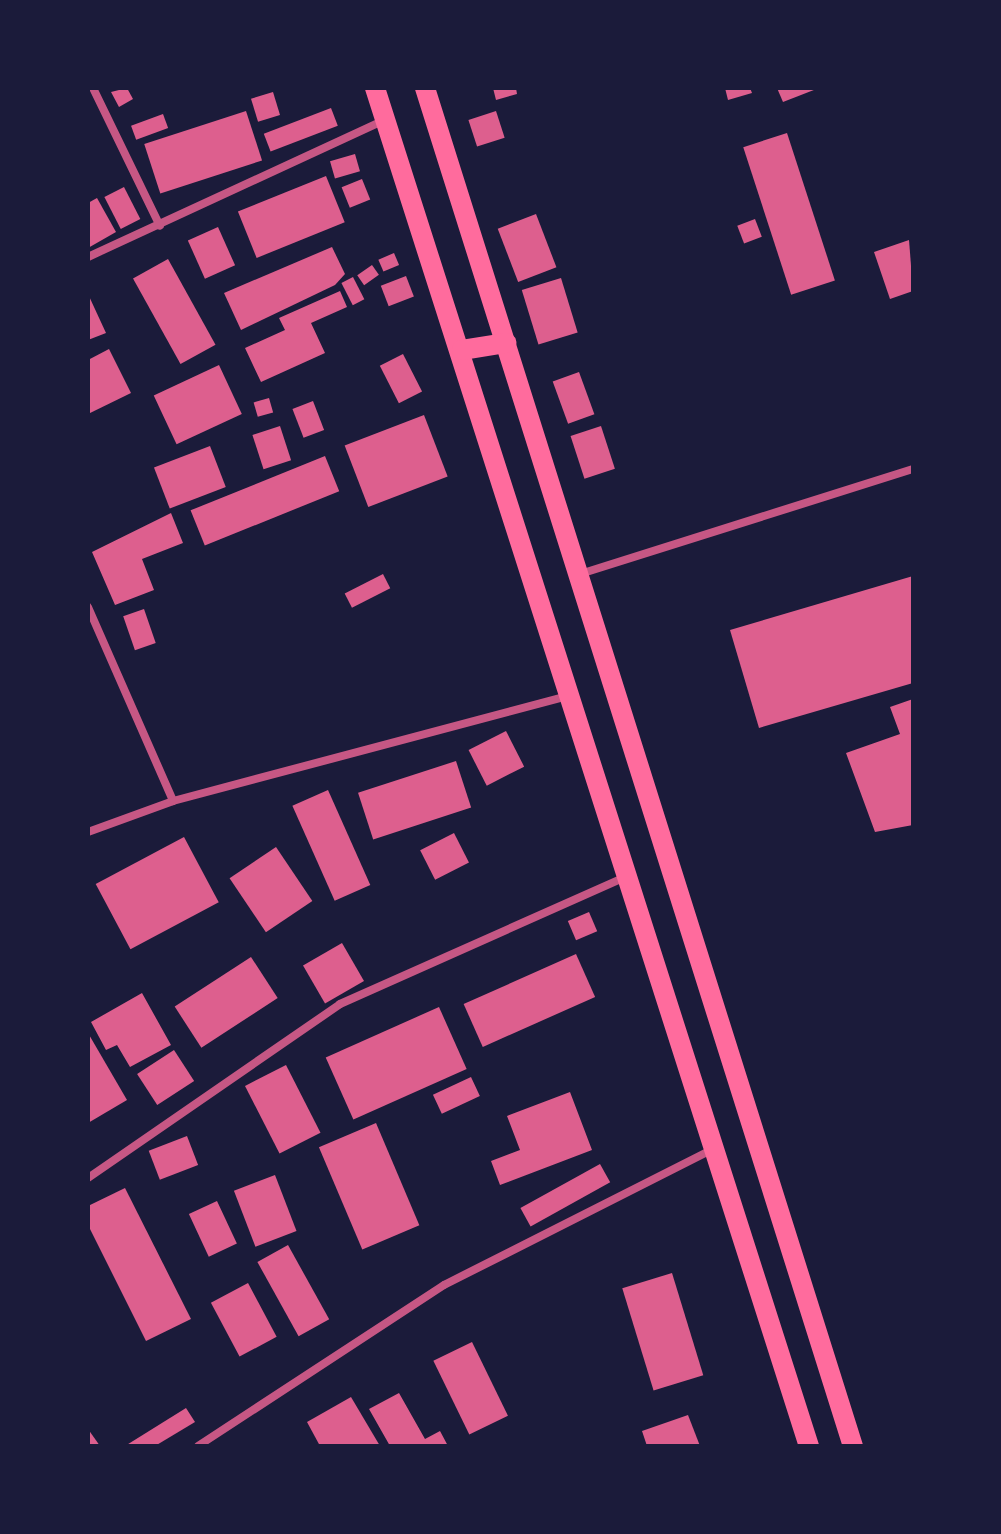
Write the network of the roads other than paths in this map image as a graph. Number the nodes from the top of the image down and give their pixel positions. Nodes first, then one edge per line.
1 (93, 88) edge
2 (375, 88) edge
3 (425, 88) edge
4 (385, 120) junction
5 (160, 226) junction
6 (88, 257) edge
7 (506, 343) junction
8 (462, 350) junction
9 (913, 469) edge
10 (579, 574) junction
11 (88, 607) edge
12 (569, 696) junction
13 (173, 801) junction
14 (88, 832) edge
15 (630, 875) junction
16 (713, 1149) junction
17 (88, 1178) edge
18 (198, 1446) edge
19 (809, 1446) edge
20 (853, 1446) edge

1 - 5 street
2 - 4 main road
3 - 7 main road
4 - 5 street
4 - 8 main road
5 - 6 street
7 - 8 main road
7 - 10 main road
8 - 12 main road
9 - 10 street
10 - 20 main road
11 - 13 street
12 - 13 street
12 - 15 main road
13 - 14 street
15 - 16 main road
15 - 17 street
16 - 18 street
16 - 19 main road

